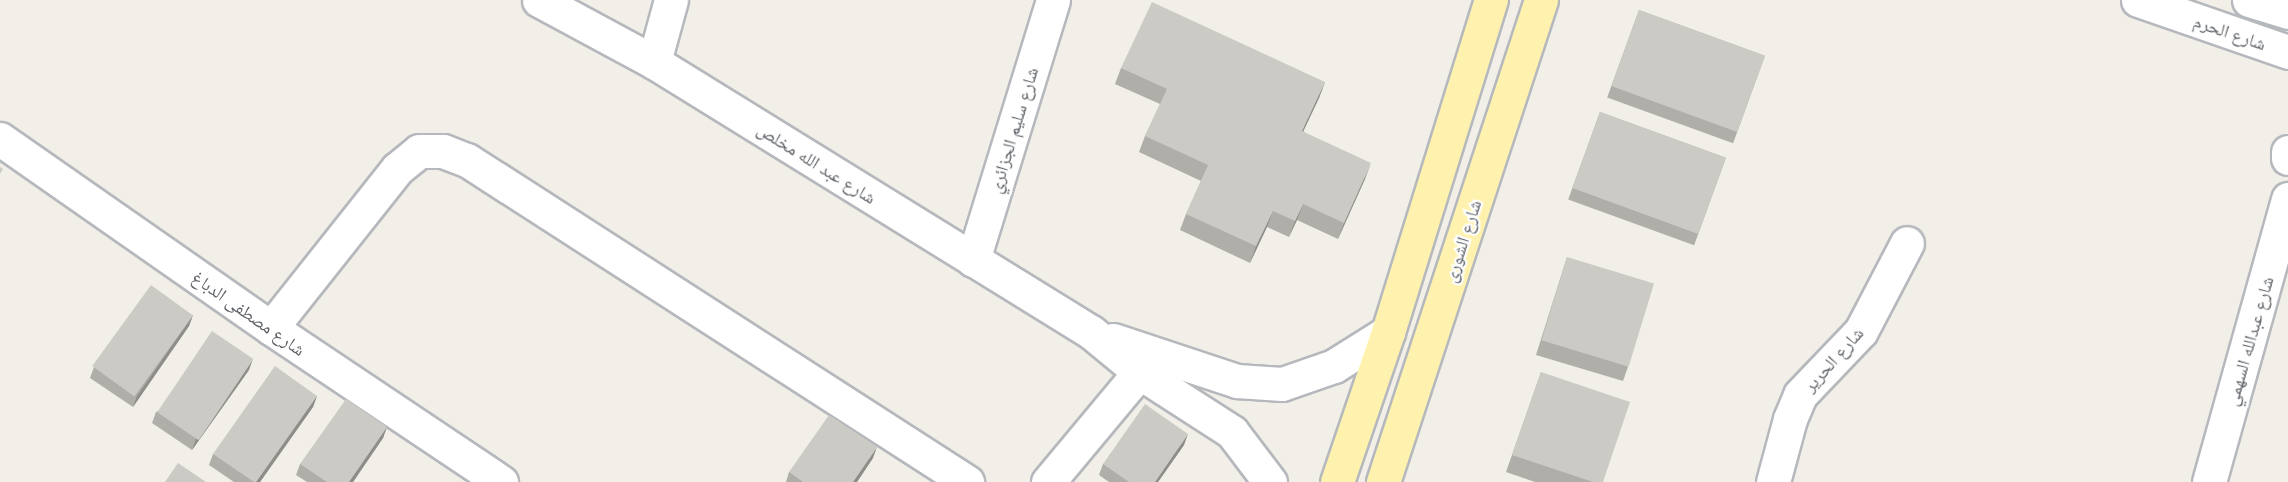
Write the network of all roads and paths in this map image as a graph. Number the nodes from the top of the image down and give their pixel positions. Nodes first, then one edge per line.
1 (539, 0) edge
2 (671, 0) edge
3 (1053, 0) edge
4 (1491, 0) edge
5 (1542, 0) edge
6 (2138, 0) edge
7 (2249, 0) edge
8 (2288, 12) edge
9 (2288, 52) edge
10 (654, 62) junction
11 (0, 139) edge
12 (2288, 152) edge
13 (2288, 158) edge
14 (2288, 199) edge
15 (1907, 243) dead end
16 (973, 260) junction
17 (271, 328) junction
18 (1388, 332) junction
19 (1148, 364) junction
20 (501, 482) edge
21 (967, 482) edge
22 (1048, 482) edge
23 (1270, 482) edge
24 (1337, 482) edge
25 (1383, 482) edge
26 (1773, 482) edge
27 (2209, 482) edge

1 - 10 street, شارع عبد الله مخلص
2 - 10 street
3 - 16 street, شارع سليم الجزائري
4 - 18 main road
5 - 25 main road, شارع الشورى
6 - 9 street, شارع الحرم
7 - 8 street, شارع الحرم
10 - 16 street, شارع عبد الله مخلص
11 - 17 street, شارع مصطفى الدباغ
12 - 13 street
14 - 27 street, شارع عبدالله السهمي
15 - 26 street, شارع الحرير
16 - 19 street, شارع عبد الله مخلص
17 - 20 street, شارع مصطفى الدباغ
17 - 21 street
18 - 19 street, شارع عبد الله مخلص
18 - 24 main road
19 - 22 street
19 - 23 street, شارع عبد الله مخلص

